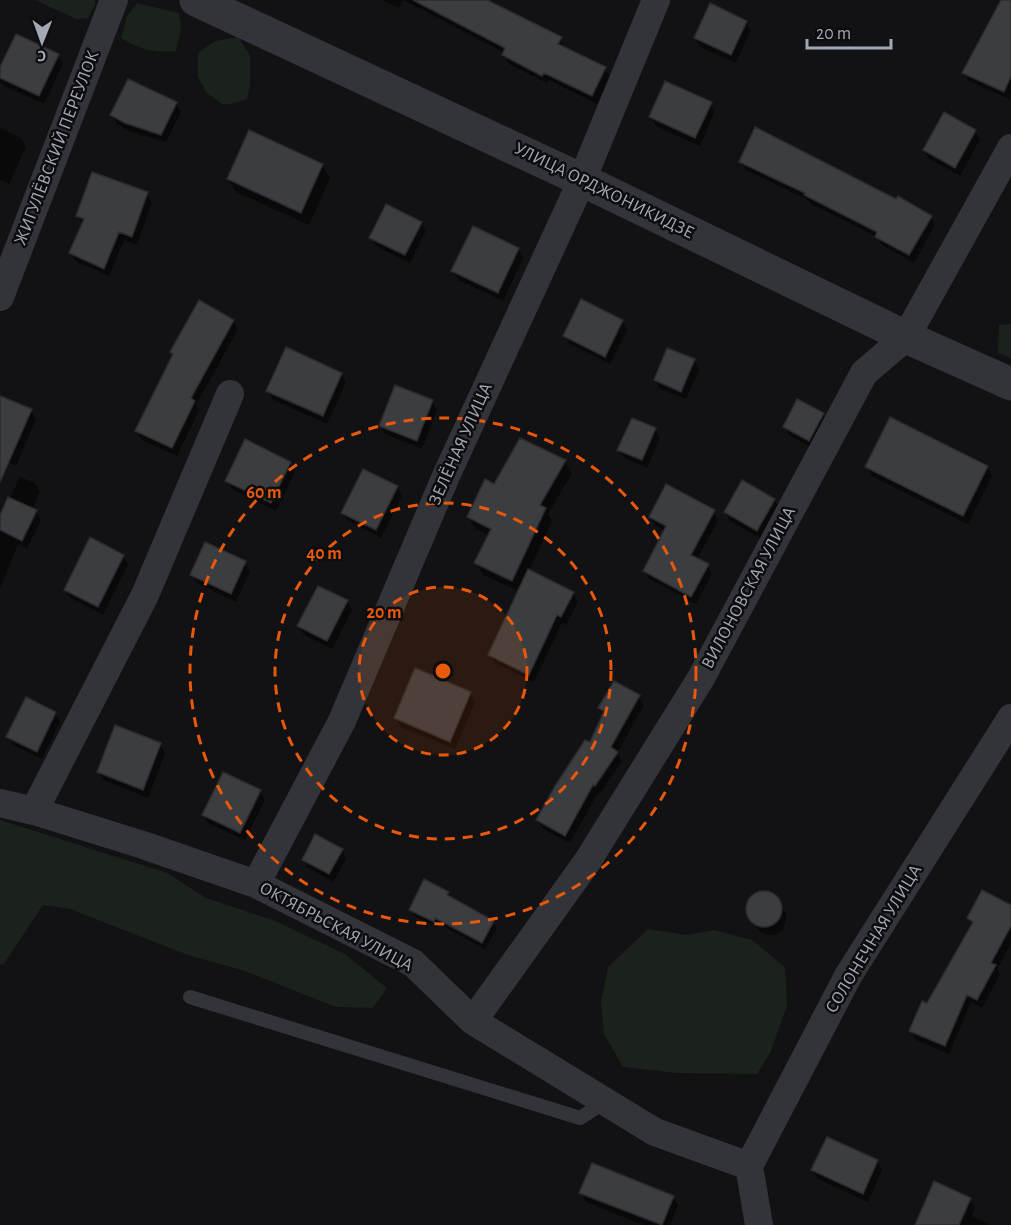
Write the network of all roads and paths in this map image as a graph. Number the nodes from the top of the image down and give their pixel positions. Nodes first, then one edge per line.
1 (114, 0) edge
2 (196, 0) edge
3 (656, 0) edge
4 (1011, 148) edge
5 (582, 180) junction
6 (0, 297) edge
7 (906, 337) junction
8 (1011, 384) edge
9 (230, 394) dead end
10 (1011, 718) edge
11 (0, 803) edge
12 (33, 811) junction
13 (256, 884) junction
14 (190, 997) dead end
15 (473, 1022) junction
16 (605, 1102) junction
17 (750, 1166) junction
18 (759, 1225) edge

1 - 6 street, ЖИГУЛЁВСКИЙ ПЕРЕУЛОК
2 - 5 street, УЛИЦА ОРДЖОНИКИДЗЕ
3 - 5 street, ЗЕЛЁНАЯ УЛИЦА
4 - 7 street, ВИЛОНОВСКАЯ УЛИЦА
5 - 7 street, УЛИЦА ОРДЖОНИКИДЗЕ
5 - 13 street, ЗЕЛЁНАЯ УЛИЦА
7 - 8 street, УЛИЦА ОРДЖОНИКИДЗЕ
7 - 15 street, ВИЛОНОВСКАЯ УЛИЦА
9 - 12 street
10 - 17 street, СОЛОНЕЧНАЯ УЛИЦА
11 - 12 street, ОКТЯБРЬСКАЯ УЛИЦА
12 - 13 street, ОКТЯБРЬСКАЯ УЛИЦА
13 - 15 street, ОКТЯБРЬСКАЯ УЛИЦА
14 - 16 lane
15 - 16 street, ОКТЯБРЬСКАЯ УЛИЦА
16 - 17 street, ОКТЯБРЬСКАЯ УЛИЦА
17 - 18 street

